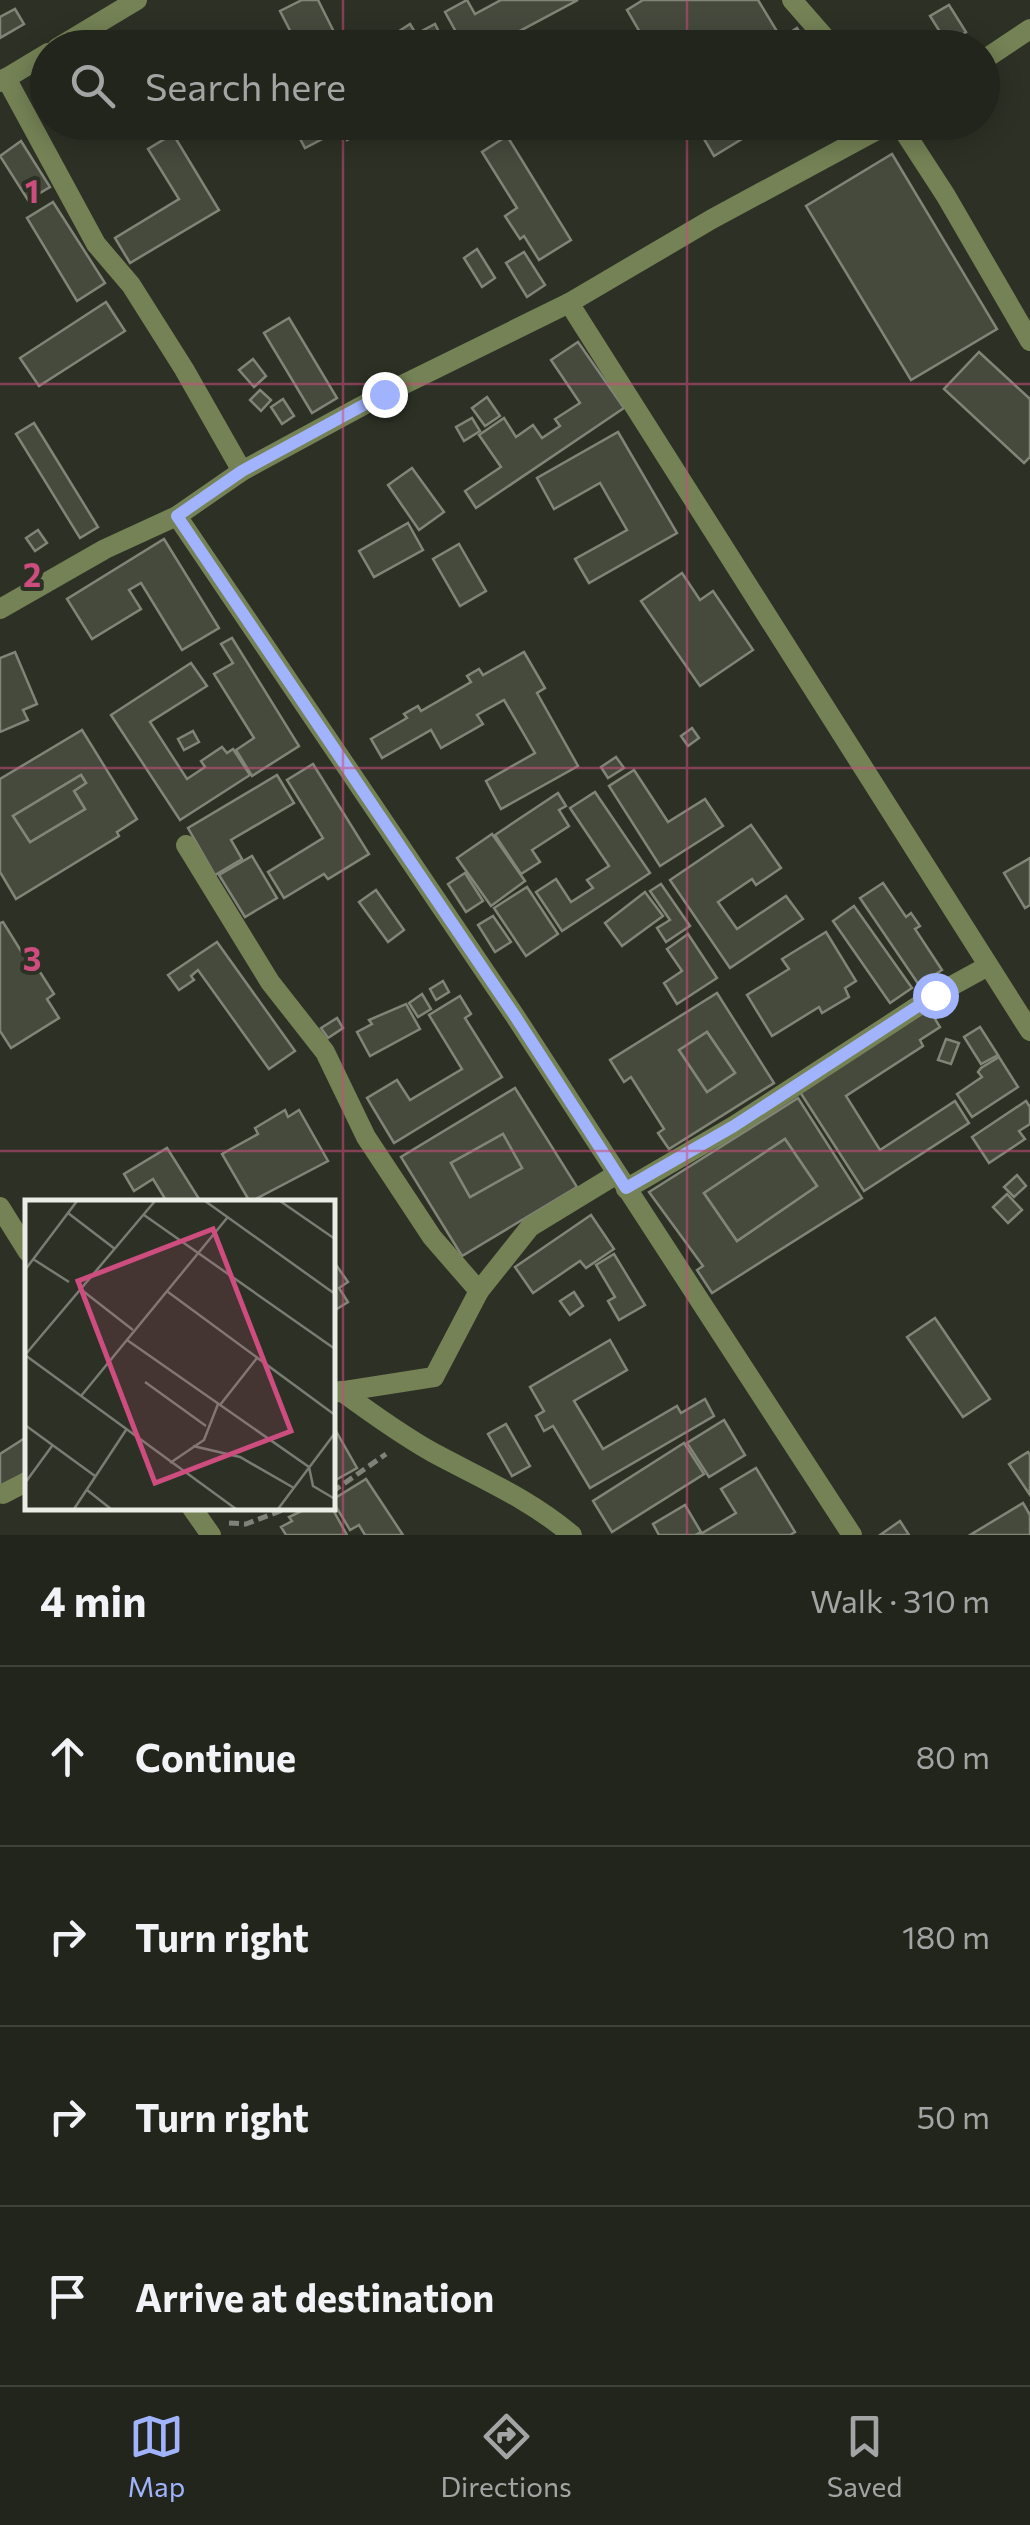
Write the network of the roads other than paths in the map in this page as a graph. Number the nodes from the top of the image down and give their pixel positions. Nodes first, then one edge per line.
1 (137, 0) edge
2 (792, 0) edge
3 (1030, 29) edge
4 (87, 30) edge
5 (818, 30) edge
6 (1000, 49) edge
7 (30, 64) edge
8 (3, 80) edge
9 (30, 128) edge
10 (37, 140) edge
11 (861, 140) edge
12 (907, 140) edge
13 (569, 303) junction
14 (1030, 341) edge
15 (242, 471) junction
16 (177, 516) junction
17 (0, 609) edge
18 (186, 845) dead end
19 (988, 966) junction
20 (1030, 1032) edge
21 (622, 1181) junction
22 (0, 1208) edge
23 (25, 1247) edge
24 (479, 1291) junction
25 (337, 1392) edge
26 (25, 1483) edge
27 (3, 1494) dead end
28 (572, 1535) edge
29 (852, 1535) edge

1 - 4 street
2 - 5 street
3 - 6 street
7 - 8 street
8 - 9 street
10 - 15 street
11 - 13 street
12 - 14 street
13 - 15 street
13 - 19 street
15 - 16 street
16 - 17 street
16 - 21 street
18 - 24 street
19 - 20 street
19 - 21 street
21 - 24 street
21 - 29 street
22 - 23 street
24 - 25 street
25 - 28 street
26 - 27 street

